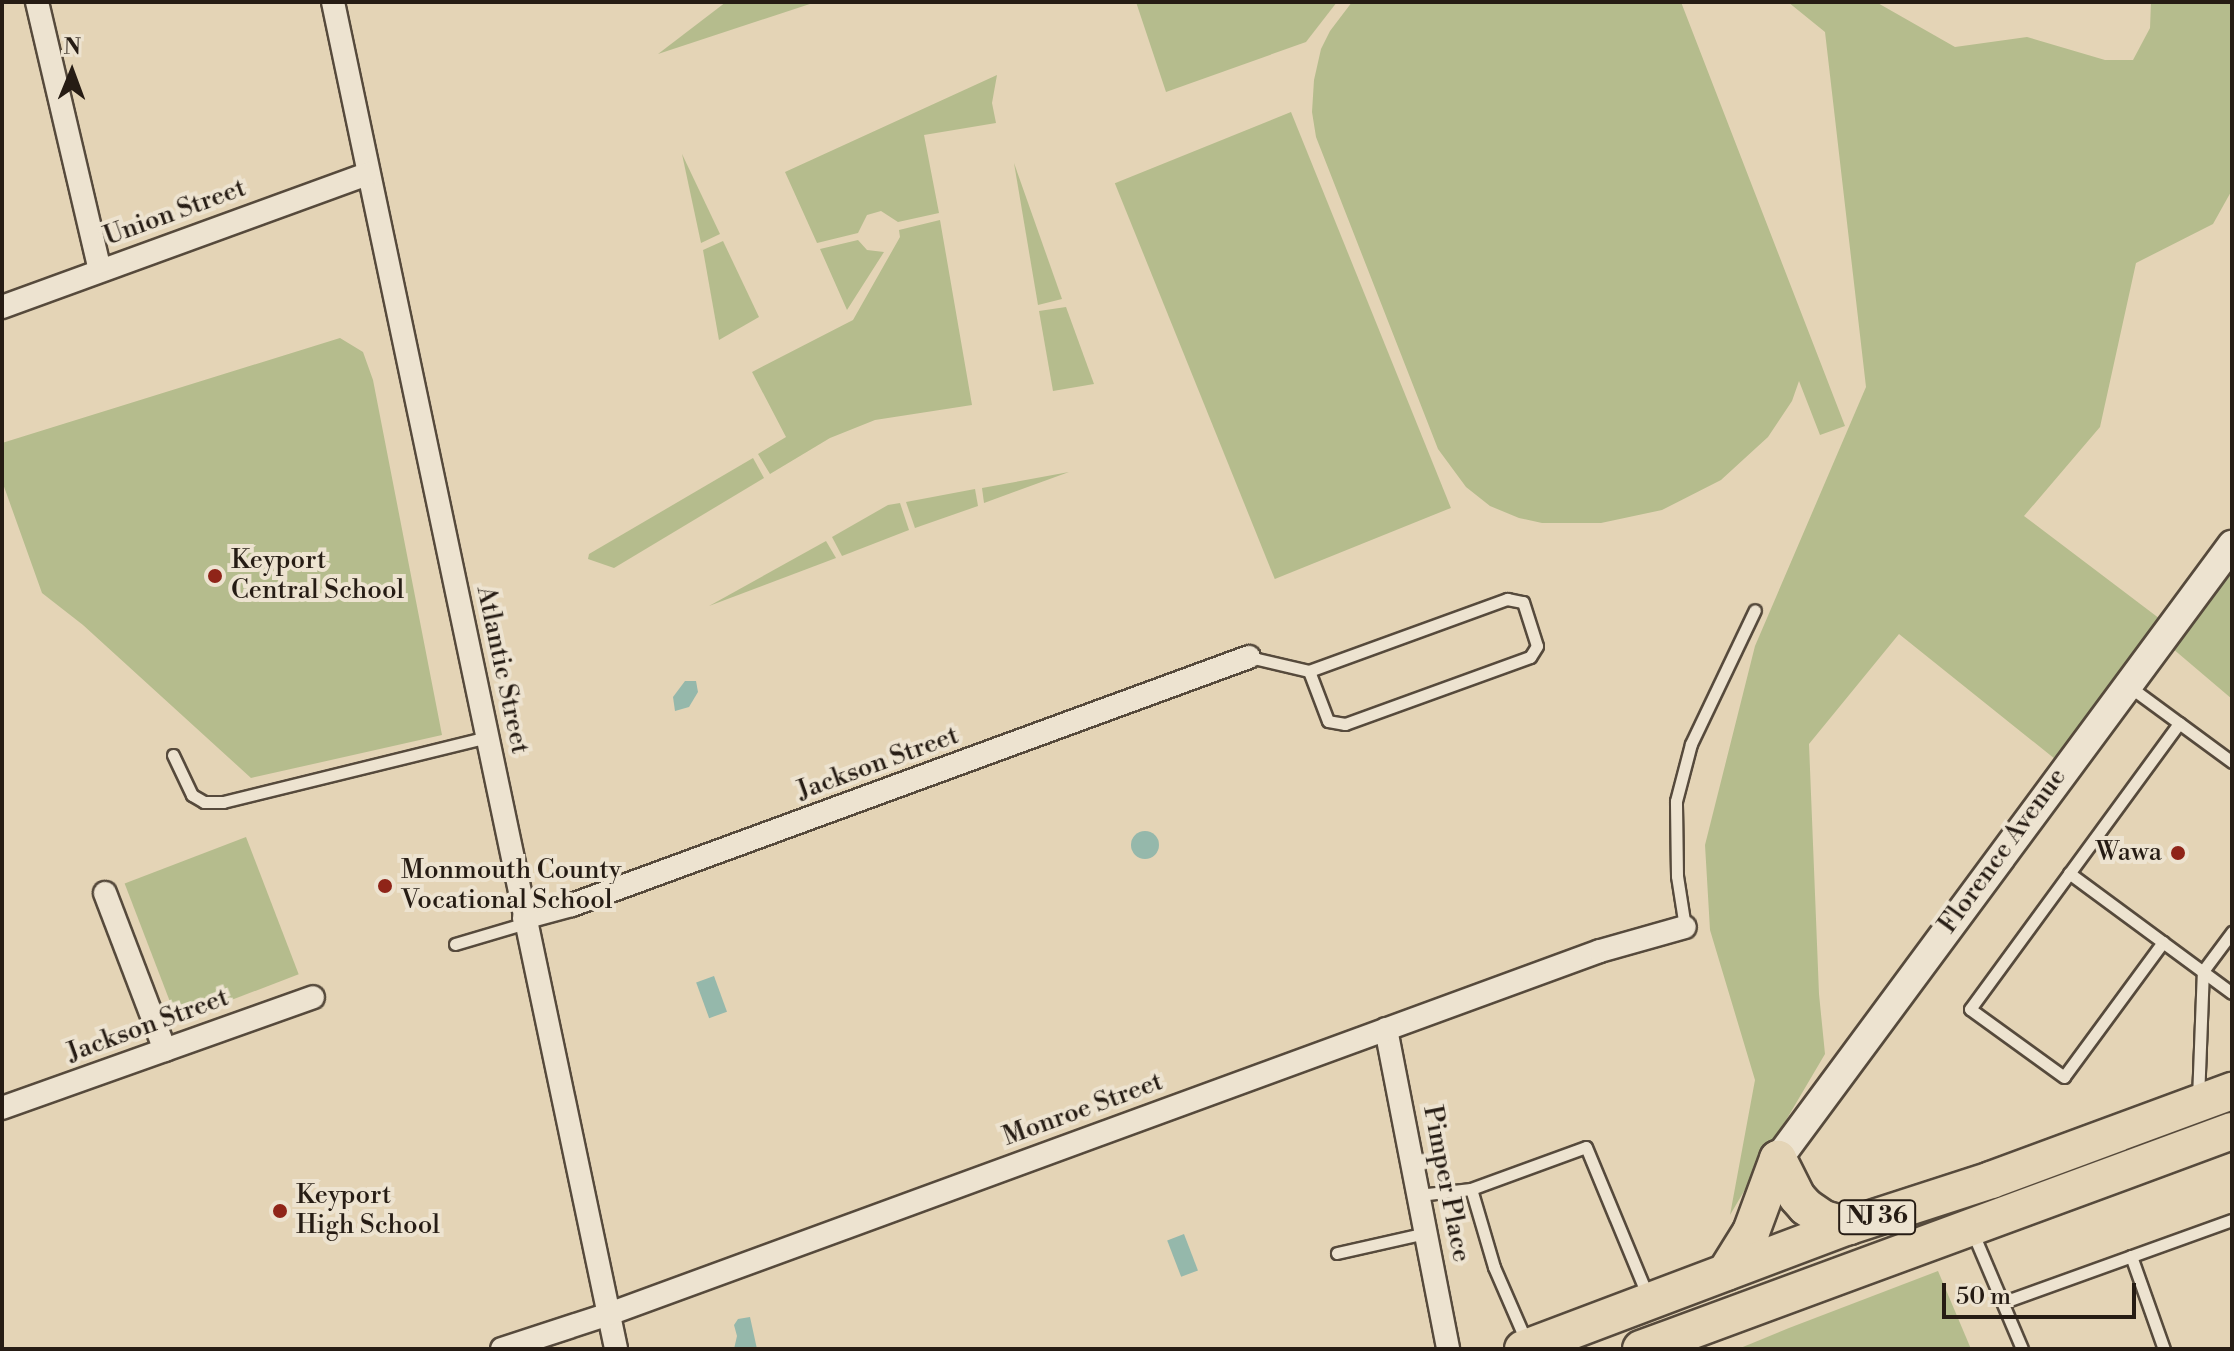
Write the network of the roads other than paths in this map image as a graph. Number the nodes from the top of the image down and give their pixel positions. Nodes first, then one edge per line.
1 (37, 2) edge
2 (333, 2) edge
3 (368, 174) junction
4 (100, 270) junction
5 (2, 307) edge
6 (2232, 545) edge
7 (1755, 610) dead end
8 (1249, 657) joint
9 (1309, 671) junction
10 (2126, 684) junction
11 (2179, 723) junction
12 (487, 737) junction
13 (173, 755) dead end
14 (2232, 762) edge
15 (2069, 873) junction
16 (105, 893) dead end
17 (525, 920) junction
18 (1685, 927) joint
19 (2232, 932) edge
20 (2163, 942) junction
21 (455, 944) dead end
22 (2203, 971) junction
23 (2232, 993) edge
24 (313, 997) dead end
25 (1386, 1029) junction
26 (165, 1050) junction
27 (2232, 1091) edge
28 (2198, 1104) junction
29 (2, 1108) edge
30 (2232, 1131) edge
31 (1778, 1159) junction
32 (1471, 1189) junction
33 (1419, 1195) junction
34 (2232, 1220) edge
35 (1849, 1226) junction
36 (1970, 1227) junction
37 (1426, 1233) junction
38 (1337, 1253) dead end
39 (2131, 1256) junction
40 (1726, 1272) junction
41 (1650, 1301) junction
42 (2004, 1302) junction
43 (609, 1314) junction
44 (1526, 1348) edge
45 (502, 1349) edge
46 (616, 1349) edge
47 (1448, 1349) edge
48 (1642, 1349) edge
49 (2022, 1349) edge
50 (2164, 1349) edge

1 - 4 street
2 - 3 street, Atlantic Street
3 - 4 street, Union Street
3 - 12 street, Atlantic Street
4 - 5 street, Union Street
6 - 10 street, Florence Avenue
7 - 18 lane
8 - 9 lane
8 - 17 street, Jackson Street
9 - 9 lane
10 - 11 lane
10 - 31 street, Florence Avenue
11 - 14 lane
11 - 15 lane
12 - 13 lane
12 - 17 street, Atlantic Street
15 - 20 lane
15 - 20 lane
16 - 26 street
17 - 21 lane
17 - 43 street, Atlantic Street
18 - 25 street, Monroe Street
19 - 22 lane
20 - 22 lane
22 - 23 lane
22 - 28 lane
24 - 26 street, Jackson Street
25 - 33 street, Pimper Place
25 - 43 street, Monroe Street
26 - 29 street, Jackson Street
27 - 28 highway, NJ 36
28 - 35 highway, NJ 36
30 - 36 highway, NJ 36
31 - 35 highway
31 - 40 highway
32 - 33 lane
32 - 41 lane
32 - 44 lane
33 - 37 street, Pimper Place
34 - 39 lane
35 - 40 highway, NJ 36
36 - 42 lane
36 - 48 highway, NJ 36
37 - 38 lane
37 - 47 street, Pimper Place
39 - 42 lane
39 - 50 lane
40 - 41 highway, NJ 36
41 - 44 highway, NJ 36
42 - 49 lane
43 - 45 street, Monroe Street
43 - 46 street, Atlantic Street

